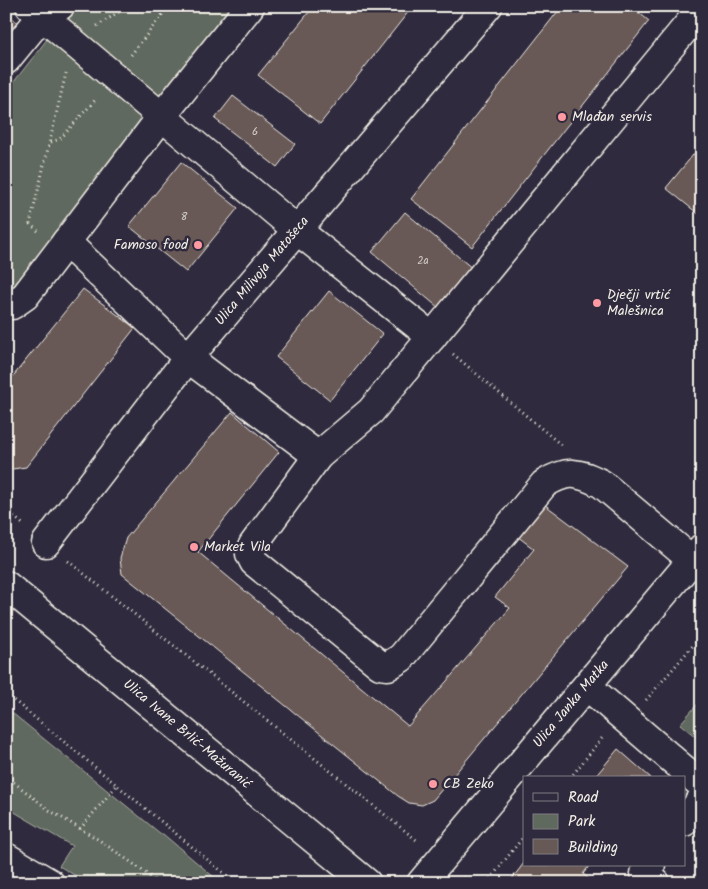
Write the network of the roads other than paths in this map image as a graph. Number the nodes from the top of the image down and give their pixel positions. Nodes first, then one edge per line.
1 (250, 6) edge
2 (488, 6) edge
3 (702, 8) edge
4 (44, 10) edge
5 (6, 60) edge
6 (162, 116) junction
7 (297, 230) junction
8 (63, 246) junction
9 (6, 304) edge
10 (432, 337) junction
11 (188, 358) junction
12 (318, 456) junction
13 (46, 543) road end
14 (697, 554) edge
15 (6, 585) edge
16 (587, 686) junction
17 (702, 785) edge
18 (702, 799) edge
19 (686, 819) edge
20 (6, 857) edge
21 (649, 866) edge
22 (50, 883) edge
23 (368, 883) edge
24 (421, 883) edge
25 (656, 883) edge

1 - 6 street
2 - 7 street, Ulica Milivoja Matošeca
3 - 10 street
4 - 5 street
4 - 6 street
6 - 7 street
6 - 8 street
7 - 10 street
7 - 11 street, Ulica Milivoja Matošeca
8 - 9 street
8 - 11 street
10 - 12 street
11 - 12 street
11 - 13 street, Ulica Milivoja Matošeca
12 - 14 street
14 - 16 street, Ulica Janka Matka
15 - 23 street, Ulica Ivane Brlić-Mažuranić
16 - 17 street
16 - 24 street, Ulica Janka Matka
18 - 19 street
20 - 22 street
21 - 25 street

